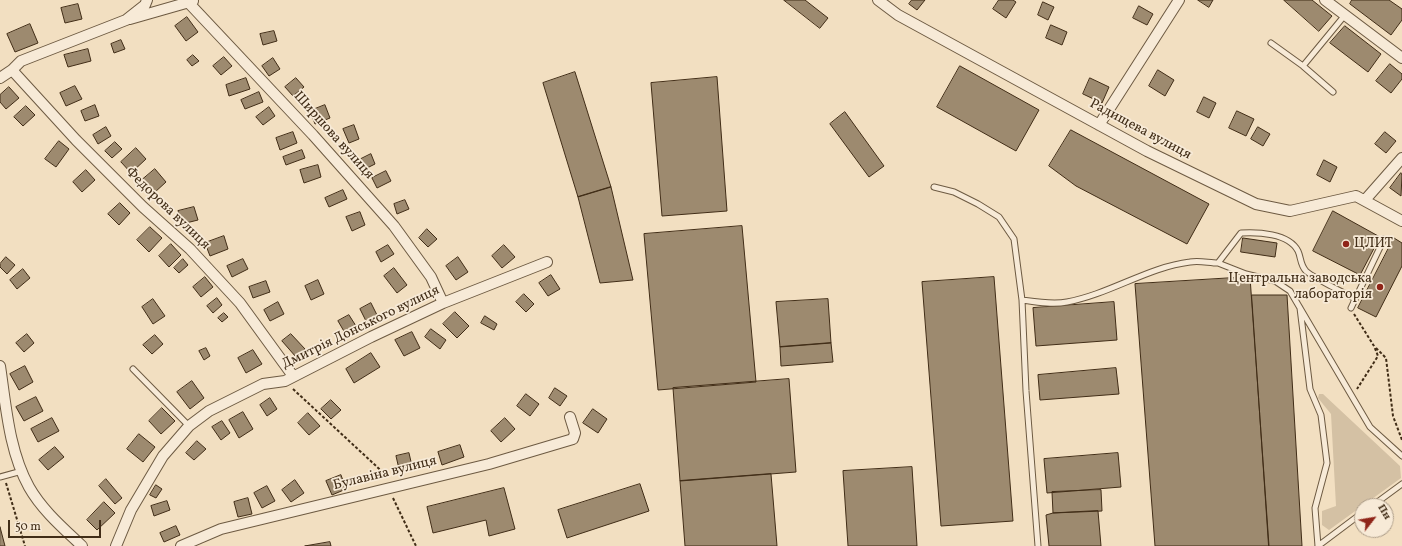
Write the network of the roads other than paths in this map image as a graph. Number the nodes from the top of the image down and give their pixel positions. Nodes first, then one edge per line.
1 (147, 0) edge
2 (878, 0) edge
3 (1180, 0) edge
4 (1325, 0) edge
5 (190, 1) edge
6 (1345, 15) junction
7 (126, 20) junction
8 (1271, 43) dead end
9 (1402, 58) edge
10 (1303, 66) junction
11 (12, 70) junction
12 (0, 78) edge
13 (1332, 92) dead end
14 (1100, 125) junction
15 (1402, 158) edge
16 (934, 187) dead end
17 (1365, 200) junction
18 (1402, 221) edge
19 (1384, 239) dead end
20 (548, 262) dead end
21 (1218, 263) junction
22 (1355, 299) junction
23 (1022, 300) junction
24 (443, 303) junction
25 (1300, 305) junction
26 (1351, 308) road end
27 (0, 366) edge
28 (133, 369) dead end
29 (289, 379) junction
30 (570, 417) dead end
31 (189, 426) junction
32 (1402, 456) edge
33 (22, 471) junction
34 (2, 477) edge
35 (1402, 484) edge
36 (1383, 498) edge
37 (1354, 519) edge
38 (82, 546) edge
39 (116, 546) edge
40 (181, 546) edge
41 (1038, 546) edge
42 (1318, 546) edge

1 - 7 street
2 - 14 street, Радищева вулиця
3 - 14 street
4 - 6 street
5 - 7 street
5 - 24 street, Ширшова вулиця
6 - 9 street
6 - 10 lane
7 - 11 street
8 - 10 lane
10 - 13 lane
11 - 12 street
11 - 29 street, Федорова вулиця
14 - 17 street, Радищева вулиця
15 - 17 street
16 - 23 lane
17 - 18 street, Радищева вулиця
19 - 22 lane
20 - 24 street, Дмитрія Донського вулиця
21 - 22 lane
21 - 23 lane
21 - 25 lane
22 - 26 lane
23 - 41 lane
24 - 29 street, Дмитрія Донського вулиця
25 - 32 lane
25 - 42 lane
27 - 33 street
28 - 31 lane
29 - 31 street, Дмитрія Донського вулиця
30 - 40 street, Булавіна вулиця
31 - 39 street, Дмитрія Донського вулиця
33 - 34 lane
33 - 38 street
35 - 36 lane
37 - 42 lane

